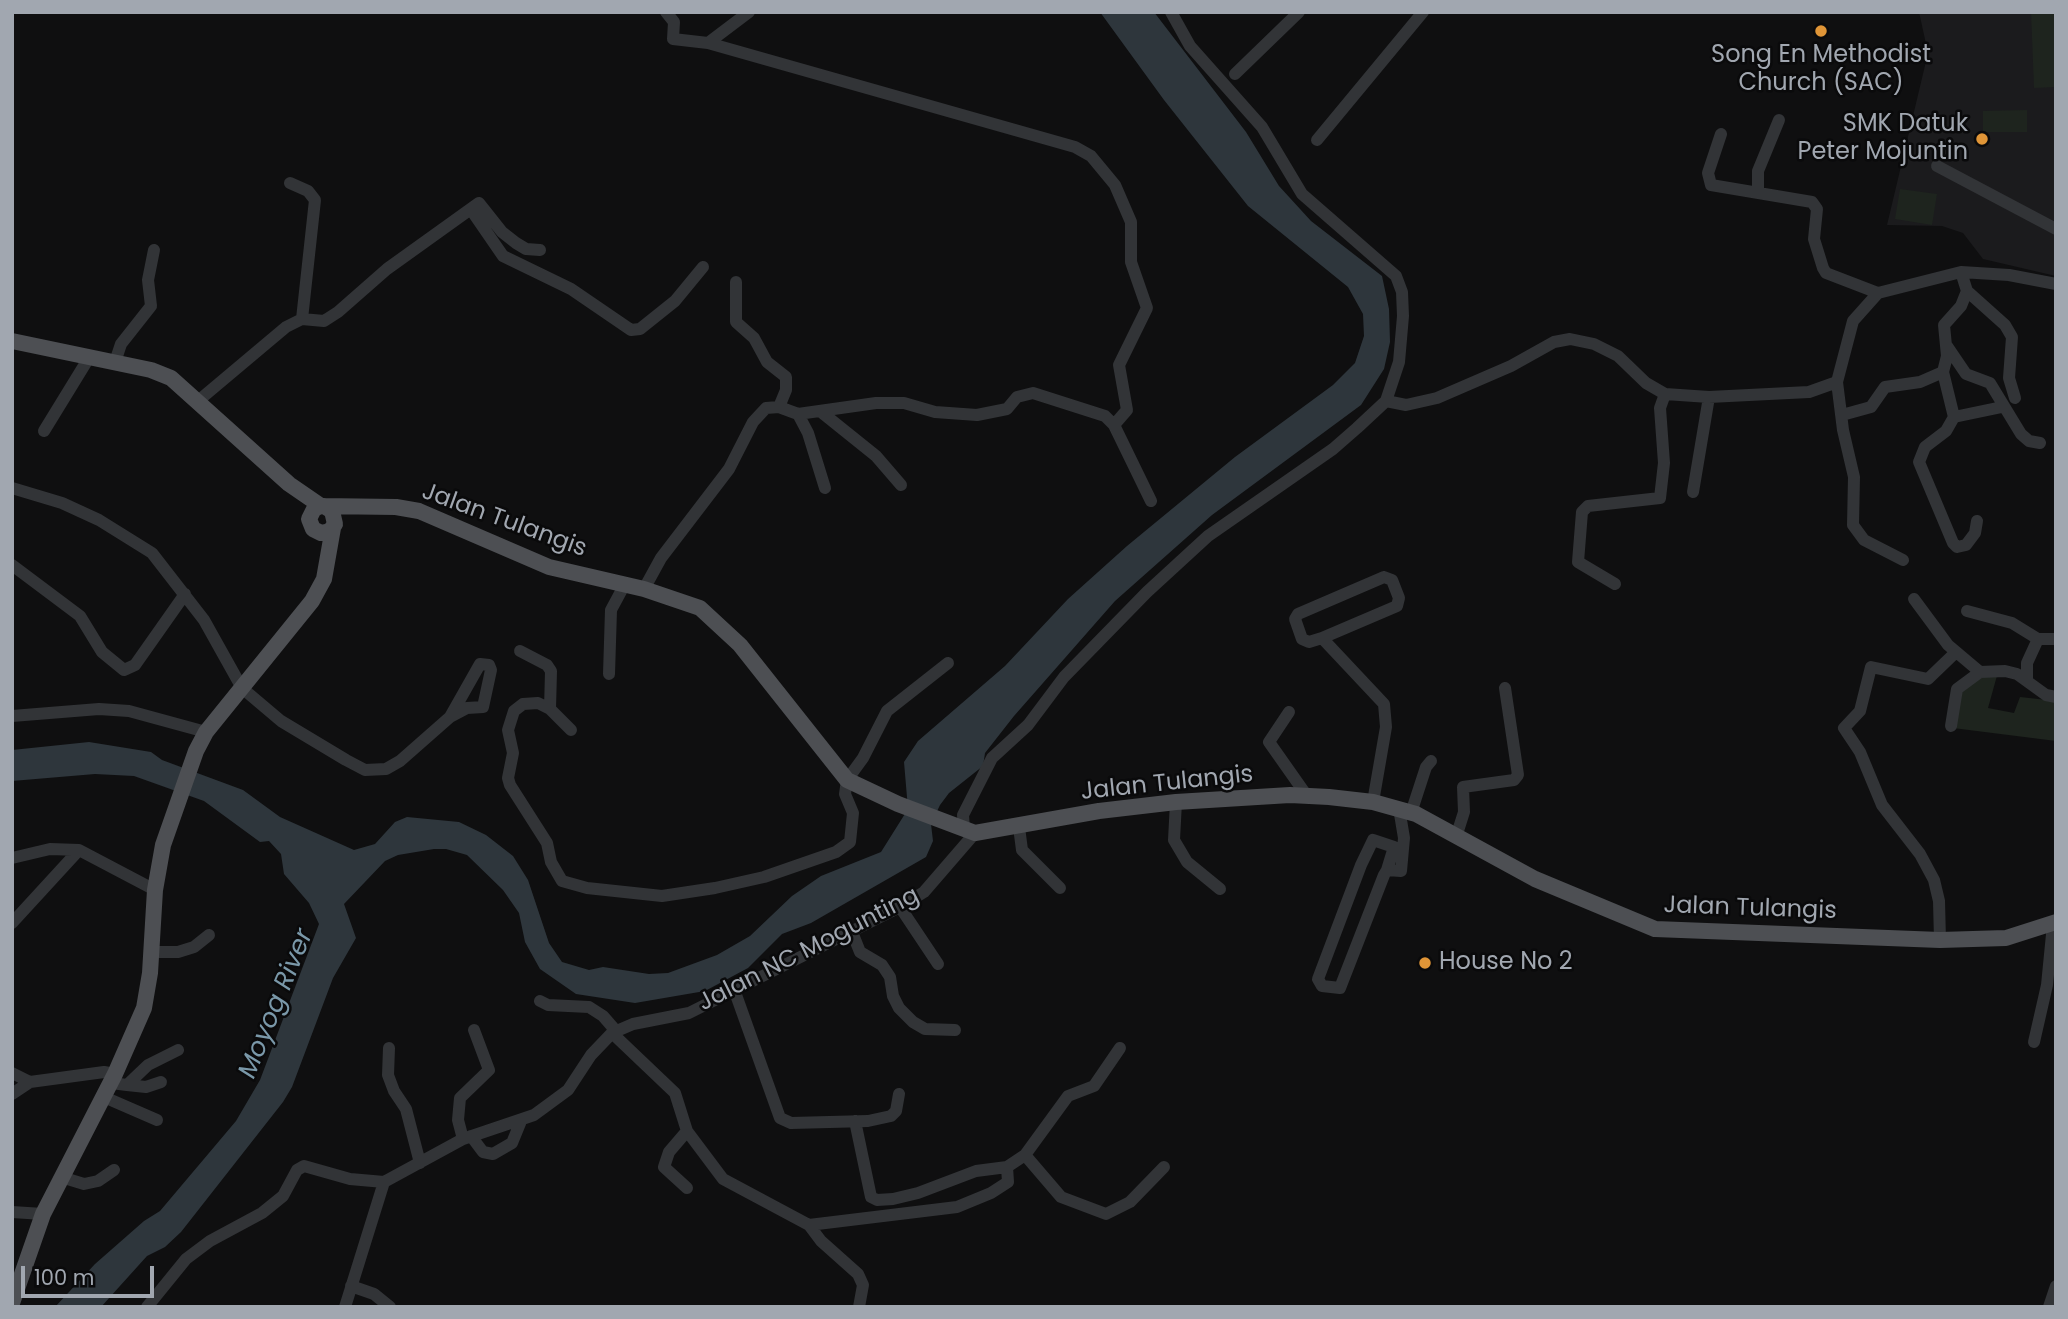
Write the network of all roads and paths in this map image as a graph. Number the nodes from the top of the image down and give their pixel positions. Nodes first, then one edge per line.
1 (666, 12) edge
2 (749, 12) edge
3 (1171, 12) edge
4 (1298, 12) edge
5 (1423, 12) edge
6 (708, 43) junction
7 (1236, 74) dead end
8 (1779, 120) dead end
9 (1721, 134) dead end
10 (1317, 140) dead end
11 (1937, 166) dead end
12 (290, 183) dead end
13 (1758, 192) junction
14 (472, 211) junction
15 (2056, 229) edge
16 (154, 250) dead end
17 (540, 250) dead end
18 (703, 267) dead end
19 (1961, 272) junction
20 (736, 282) dead end
21 (2056, 284) edge
22 (1967, 291) junction
23 (1878, 293) junction
24 (302, 319) junction
25 (12, 341) edge
26 (1947, 345) junction
27 (90, 356) junction
28 (115, 362) junction
29 (1943, 372) junction
30 (1839, 397) junction
31 (2015, 398) dead end
32 (198, 401) junction
33 (1385, 401) junction
34 (1662, 401) junction
35 (1708, 403) junction
36 (779, 407) junction
37 (2003, 407) junction
38 (820, 411) junction
39 (798, 414) junction
40 (1954, 417) junction
41 (1114, 425) junction
42 (44, 432) dead end
43 (2040, 443) dead end
44 (901, 485) dead end
45 (12, 488) edge
46 (825, 488) dead end
47 (1693, 492) dead end
48 (1151, 501) dead end
49 (361, 508) junction
50 (318, 509) junction
51 (1978, 521) dead end
52 (334, 526) junction
53 (317, 532) junction
54 (1903, 560) dead end
55 (12, 565) edge
56 (324, 579) junction
57 (625, 584) junction
58 (1615, 584) dead end
59 (644, 589) junction
60 (185, 594) junction
61 (1914, 599) dead end
62 (1968, 611) dead end
63 (1322, 638) junction
64 (2038, 639) junction
65 (2056, 639) edge
66 (520, 651) dead end
67 (1955, 653) junction
68 (948, 663) dead end
69 (1980, 672) junction
70 (609, 674) dead end
71 (2027, 680) junction
72 (242, 688) junction
73 (1505, 688) dead end
74 (2056, 697) edge
75 (464, 703) dead end
76 (550, 709) junction
77 (1289, 712) dead end
78 (12, 716) edge
79 (1951, 726) dead end
80 (571, 730) dead end
81 (206, 732) junction
82 (1431, 761) dead end
83 (847, 780) junction
84 (1307, 796) junction
85 (1176, 802) junction
86 (1373, 802) junction
87 (1409, 812) junction
88 (1018, 827) junction
89 (969, 831) junction
90 (1457, 834) junction
91 (79, 849) junction
92 (12, 858) edge
93 (1387, 870) junction
94 (1060, 888) dead end
95 (1220, 889) dead end
96 (155, 890) junction
97 (900, 907) junction
98 (12, 923) edge
99 (2054, 923) edge
100 (852, 932) junction
101 (209, 935) dead end
102 (1940, 940) junction
103 (152, 953) junction
104 (938, 964) dead end
105 (735, 992) junction
106 (540, 1001) dead end
107 (474, 1030) dead end
108 (955, 1030) dead end
109 (614, 1032) junction
110 (2034, 1042) dead end
111 (389, 1048) dead end
112 (1120, 1048) dead end
113 (178, 1050) dead end
114 (12, 1073) edge
115 (30, 1082) junction
116 (161, 1082) dead end
117 (114, 1085) junction
118 (12, 1094) edge
119 (898, 1094) dead end
120 (157, 1120) dead end
121 (521, 1121) junction
122 (855, 1121) junction
123 (687, 1131) junction
124 (467, 1137) junction
125 (1025, 1155) junction
126 (420, 1163) junction
127 (1007, 1167) junction
128 (1164, 1167) dead end
129 (114, 1170) dead end
130 (61, 1177) junction
131 (384, 1182) junction
132 (687, 1188) dead end
133 (12, 1213) edge
134 (43, 1214) junction
135 (809, 1225) junction
136 (351, 1286) junction
137 (2056, 1286) edge
138 (12, 1303) edge
139 (147, 1307) edge
140 (345, 1307) edge
141 (390, 1307) edge
142 (859, 1307) edge
143 (2049, 1307) edge

1 - 6 street
2 - 6 street
3 - 33 street
4 - 7 street
5 - 10 street
6 - 41 street
8 - 13 street
9 - 13 street
11 - 15 street
12 - 24 street
13 - 23 street
14 - 17 street
14 - 18 street
14 - 24 street
16 - 28 street
19 - 21 street
19 - 22 street
19 - 23 street
20 - 36 street
22 - 26 street
22 - 31 street
23 - 30 street
24 - 32 street
25 - 27 main road
26 - 29 street
26 - 37 street
27 - 28 main road
27 - 42 street
28 - 32 main road
29 - 30 street
29 - 40 street
30 - 35 street
30 - 54 street
32 - 50 main road
33 - 34 street
33 - 89 street
34 - 35 street
34 - 58 street
35 - 47 street
36 - 39 street
36 - 59 street
37 - 40 street
37 - 43 street
38 - 39 street
38 - 41 street
38 - 44 street
39 - 46 street
40 - 51 street
41 - 48 street
45 - 60 street
49 - 50 main road, Jalan Tulangis
49 - 52 main road, Jalan Tulangis
49 - 57 main road, Jalan Tulangis
50 - 52 main road
50 - 53 main road
52 - 53 main road
52 - 56 main road
53 - 56 main road
55 - 60 street
56 - 72 main road
57 - 59 main road, Jalan Tulangis
57 - 70 street
59 - 83 main road, Jalan Tulangis
60 - 72 street
61 - 67 street
62 - 64 street
63 - 63 street
63 - 86 street
64 - 65 street
64 - 71 street
66 - 76 street
67 - 69 street
67 - 102 street
68 - 83 street
69 - 71 street
69 - 79 street
71 - 74 street
72 - 75 street
72 - 81 main road
73 - 90 street
76 - 80 street
76 - 83 street
77 - 84 street
78 - 81 street
81 - 96 main road
82 - 87 street
83 - 89 main road, Jalan Tulangis
84 - 85 main road, Jalan Tulangis
84 - 86 main road, Jalan Tulangis
85 - 88 main road, Jalan Tulangis
85 - 95 street
86 - 87 main road, Jalan Tulangis
87 - 90 main road, Jalan Tulangis
87 - 93 street
88 - 89 main road, Jalan Tulangis
88 - 94 street
89 - 97 street, Jalan NC Mogunting
90 - 102 main road, Jalan Tulangis
91 - 92 street
91 - 96 street
91 - 98 street
93 - 93 street
96 - 103 main road
97 - 100 street, Jalan NC Mogunting
97 - 104 street
99 - 102 main road, Jalan Tulangis
99 - 110 street
100 - 105 street, Jalan NC Mogunting
100 - 108 street
101 - 103 street
103 - 117 main road
105 - 109 street, Jalan NC Mogunting
105 - 122 street
106 - 109 street
107 - 124 street
109 - 121 street
109 - 123 street
111 - 126 street
112 - 125 street
113 - 117 street
114 - 115 street
115 - 117 street
115 - 118 street
116 - 117 street
117 - 120 street
117 - 130 main road
119 - 122 street
121 - 124 street
121 - 124 street
122 - 127 street
123 - 132 street
123 - 135 street
124 - 126 street
125 - 127 street
125 - 128 street
126 - 131 street
127 - 135 street
129 - 130 street
130 - 134 main road
131 - 136 street
131 - 139 street
133 - 134 street
134 - 138 main road
135 - 142 street
136 - 140 street
136 - 141 street
137 - 143 street

